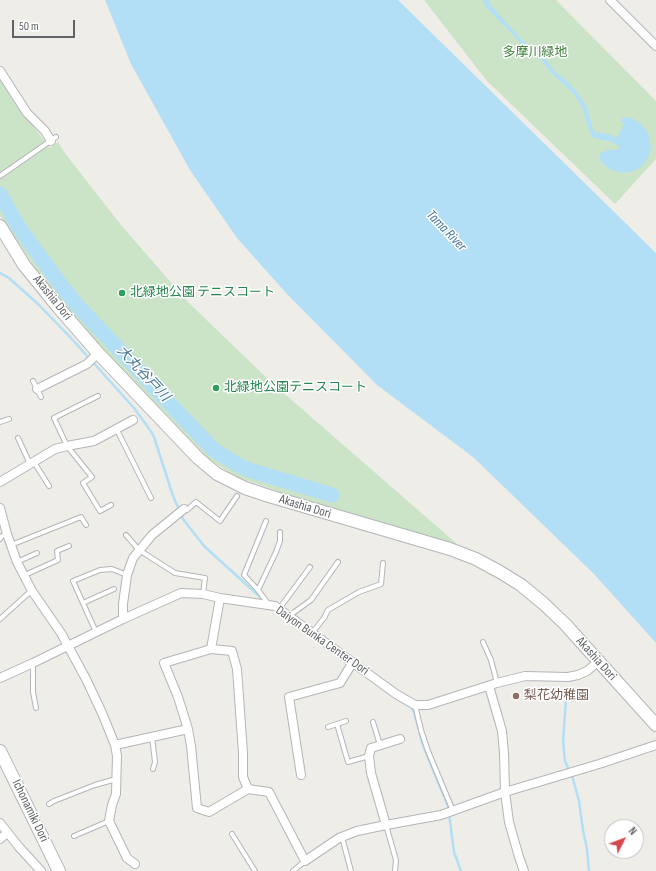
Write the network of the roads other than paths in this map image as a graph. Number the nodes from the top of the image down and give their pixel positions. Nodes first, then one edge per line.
1 (610, 0) edge
2 (656, 46) edge
3 (0, 71) edge
4 (53, 139) joint
5 (2, 175) edge
6 (0, 226) edge
7 (96, 355) junction
8 (33, 381) dead end
9 (37, 389) junction
10 (98, 396) dead end
11 (41, 397) dead end
12 (9, 419) dead end
13 (133, 420) dead end
14 (0, 422) edge
15 (117, 430) junction
16 (18, 438) dead end
17 (67, 446) junction
18 (32, 463) junction
19 (0, 482) edge
20 (49, 486) dead end
21 (237, 496) dead end
22 (151, 498) dead end
23 (111, 506) dead end
24 (0, 508) edge
25 (184, 509) joint
26 (266, 521) dead end
27 (86, 525) dead end
28 (280, 532) dead end
29 (126, 535) dead end
30 (4, 536) edge
31 (11, 545) junction
32 (69, 546) dead end
33 (139, 550) junction
34 (37, 553) dead end
35 (17, 562) junction
36 (338, 562) dead end
37 (383, 562) dead end
38 (310, 567) dead end
39 (127, 575) junction
40 (24, 576) junction
41 (114, 589) dead end
42 (258, 590) junction
43 (32, 591) junction
44 (203, 594) junction
45 (220, 598) junction
46 (83, 604) junction
47 (269, 605) junction
48 (279, 609) junction
49 (289, 616) junction
50 (0, 619) edge
51 (123, 619) junction
52 (96, 632) junction
53 (312, 633) junction
54 (483, 642) dead end
55 (68, 646) junction
56 (211, 649) junction
57 (599, 661) junction
58 (353, 662) junction
59 (33, 663) junction
60 (0, 678) edge
61 (493, 684) junction
62 (415, 705) junction
63 (36, 708) dead end
64 (346, 722) dead end
65 (373, 722) dead end
66 (336, 724) junction
67 (656, 725) edge
68 (328, 727) dead end
69 (188, 729) junction
70 (152, 737) junction
71 (400, 739) dead end
72 (115, 745) junction
73 (380, 745) junction
74 (656, 745) edge
75 (0, 751) edge
76 (369, 756) junction
77 (153, 769) dead end
78 (301, 775) dead end
79 (116, 780) junction
80 (248, 789) junction
81 (504, 792) junction
82 (49, 804) dead end
83 (453, 810) junction
84 (109, 821) junction
85 (0, 823) edge
86 (386, 825) junction
87 (7, 833) junction
88 (232, 834) dead end
89 (74, 836) dead end
90 (342, 837) junction
91 (0, 839) edge
92 (305, 861) junction
93 (136, 864) dead end
94 (41, 871) edge
95 (59, 871) edge
96 (255, 871) edge
97 (293, 871) edge
98 (351, 871) edge
99 (395, 871) edge
100 (524, 871) edge

1 - 2 street
3 - 4 street
4 - 5 lane
6 - 7 street, Akashia Dori
7 - 9 street
7 - 57 street, Akashia Dori
8 - 9 lane
9 - 11 lane
10 - 17 lane
12 - 14 lane
13 - 15 street
15 - 17 street
15 - 22 lane
16 - 18 lane
17 - 18 street
17 - 23 lane
18 - 19 street
18 - 20 lane
21 - 25 lane
24 - 30 street
25 - 33 street
26 - 42 lane
27 - 31 lane
28 - 42 lane
29 - 33 lane
30 - 31 street
31 - 35 street
32 - 40 lane
33 - 39 street
33 - 44 lane
34 - 35 lane
35 - 40 street
36 - 49 lane
37 - 53 lane
38 - 48 lane
39 - 46 lane
39 - 51 street
40 - 43 street
41 - 46 lane
42 - 47 lane
43 - 50 lane
43 - 55 street
44 - 45 street, Daiyon Bunka Center Dori
44 - 51 street, Daiyon Bunka Center Dori
45 - 47 street, Daiyon Bunka Center Dori
45 - 56 street
46 - 52 lane
47 - 48 street, Daiyon Bunka Center Dori
48 - 49 street, Daiyon Bunka Center Dori
49 - 53 street, Daiyon Bunka Center Dori
51 - 52 street, Daiyon Bunka Center Dori
52 - 55 street, Daiyon Bunka Center Dori
53 - 58 street, Daiyon Bunka Center Dori
54 - 61 lane
55 - 59 street, Daiyon Bunka Center Dori
55 - 72 street
56 - 69 street
56 - 80 street
57 - 61 street
57 - 67 street, Akashia Dori
58 - 62 street, Daiyon Bunka Center Dori
58 - 78 street
59 - 60 street, Daiyon Bunka Center Dori
59 - 63 lane
61 - 62 street
61 - 81 street
62 - 83 lane
64 - 66 lane
65 - 73 lane
66 - 68 lane
66 - 76 lane
69 - 70 street
69 - 80 street
70 - 72 street
70 - 77 lane
71 - 73 street
72 - 79 street
73 - 76 street
74 - 81 street
75 - 95 street, Ichonamiki Dori
76 - 86 street
79 - 82 lane
79 - 84 street
80 - 92 street
81 - 83 street
81 - 100 street
83 - 86 street
84 - 89 lane
84 - 93 street
85 - 87 street
86 - 90 street
86 - 99 lane
87 - 91 street
87 - 94 street
88 - 96 lane
90 - 92 street
90 - 98 lane
92 - 97 lane

